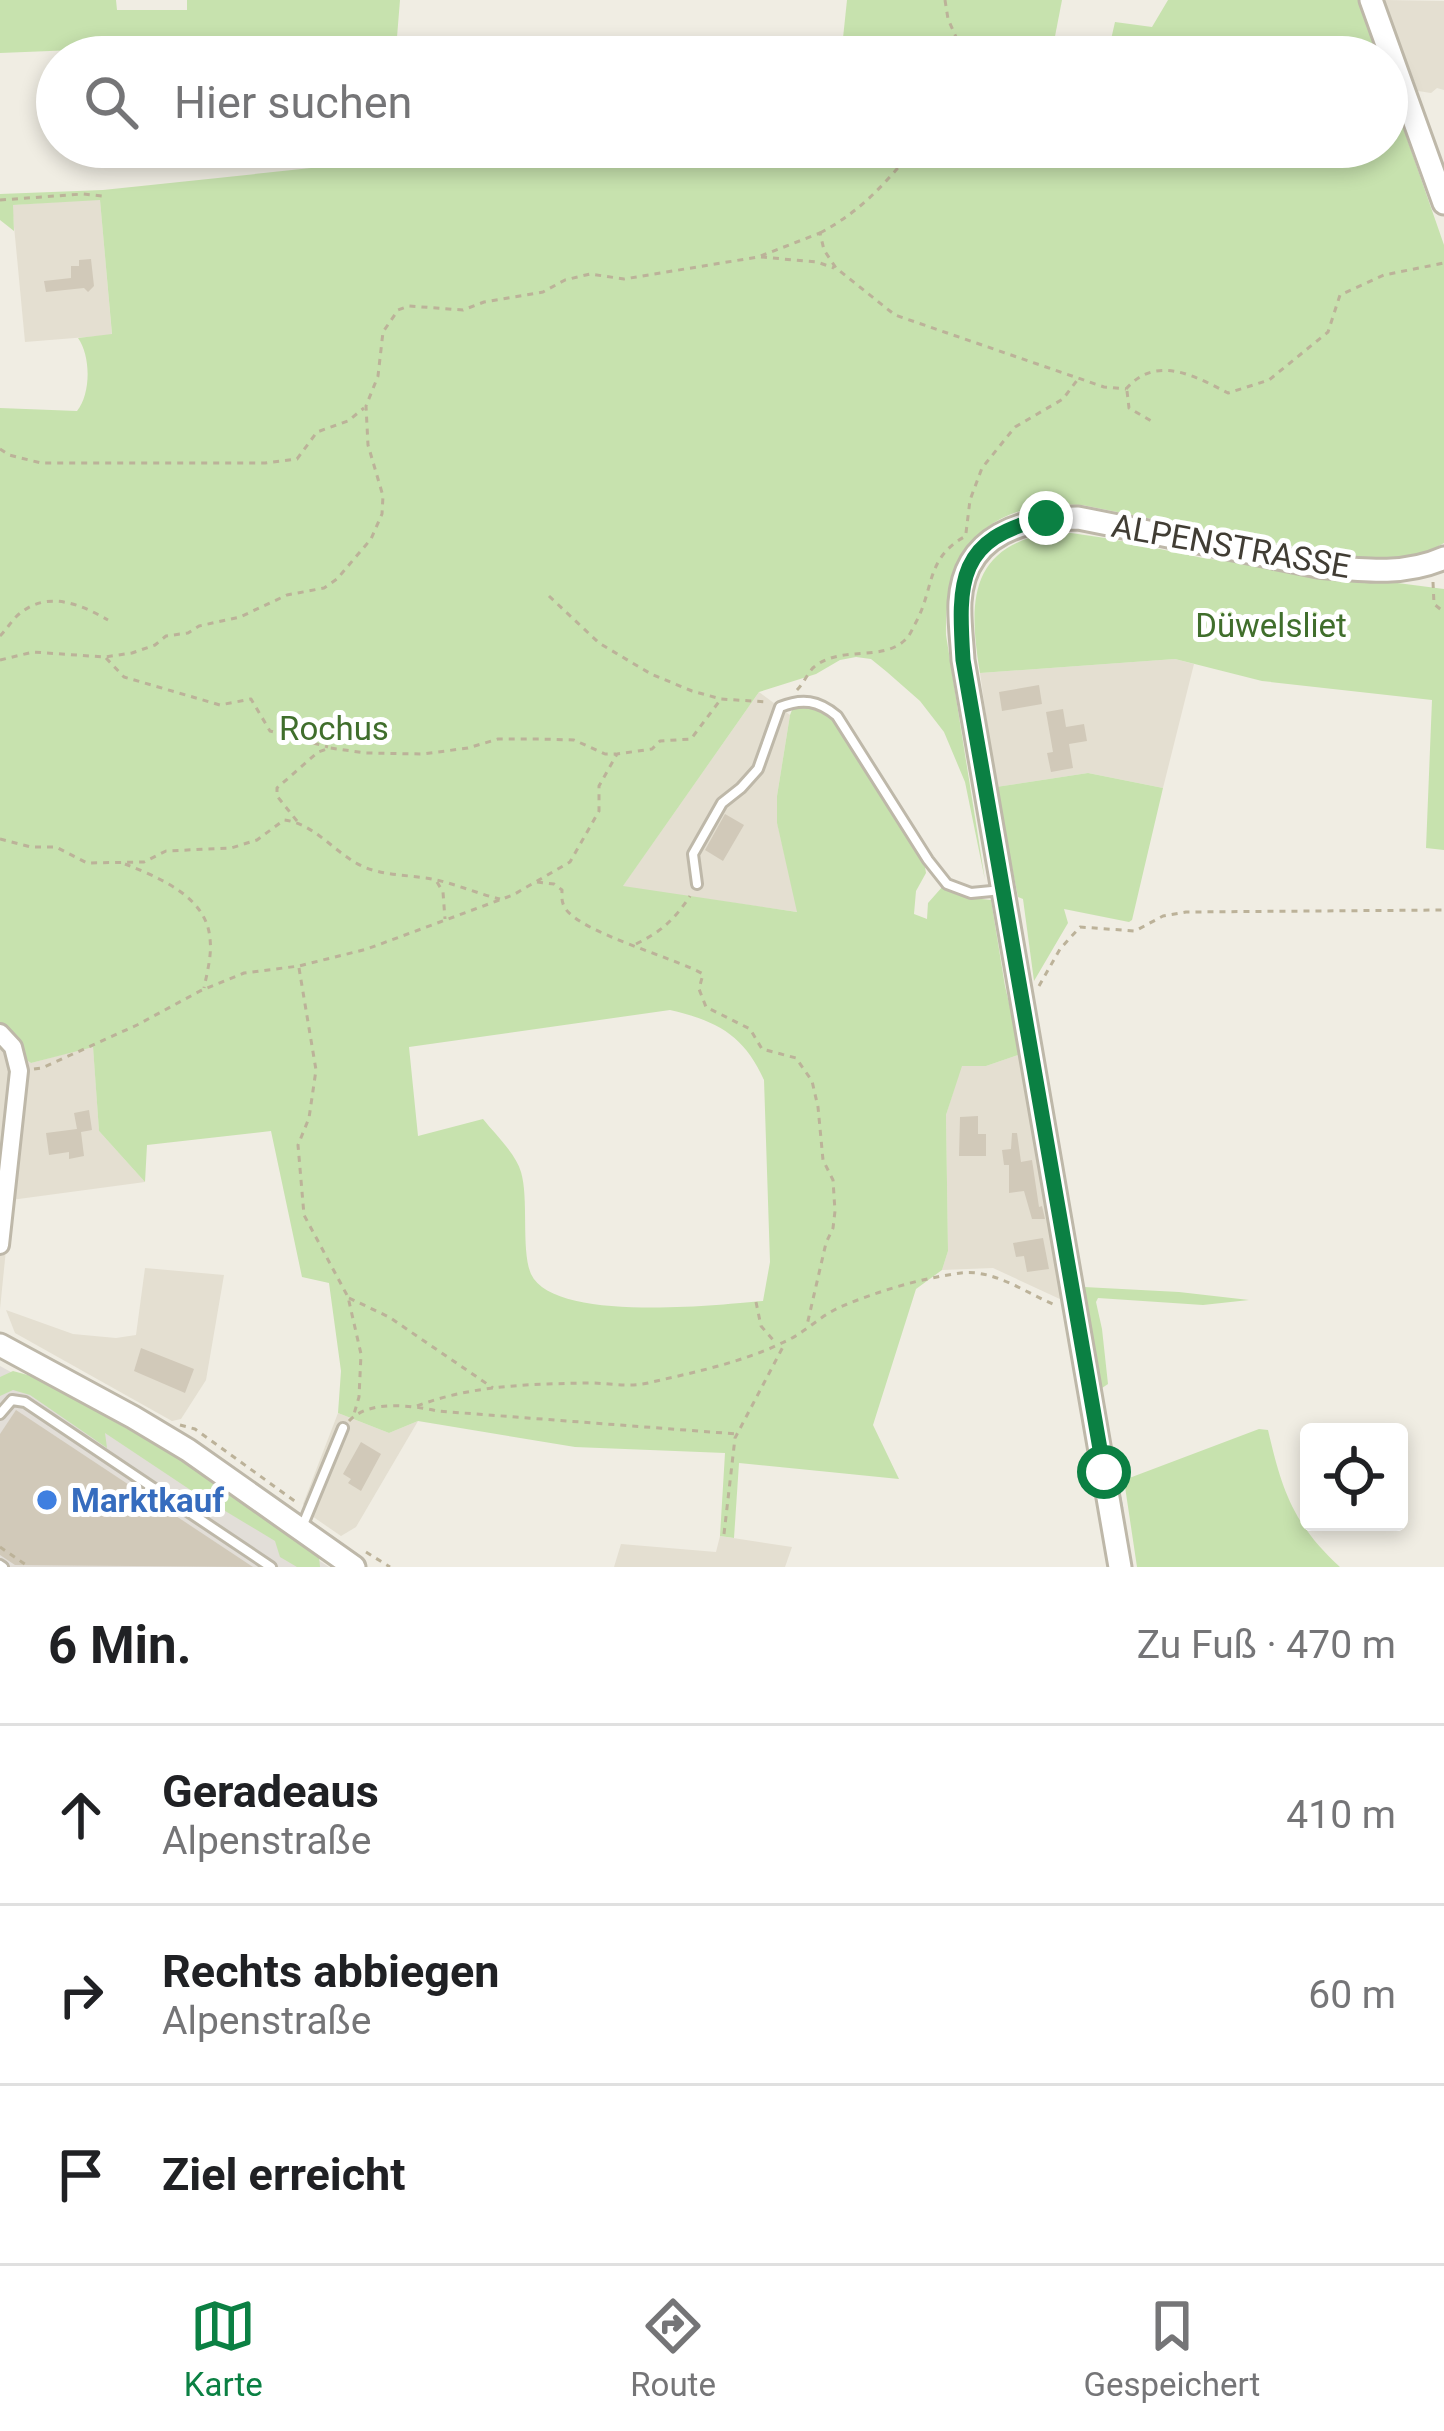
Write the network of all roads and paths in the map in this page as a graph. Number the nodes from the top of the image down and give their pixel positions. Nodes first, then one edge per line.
1 (945, 0) edge
2 (1371, 0) edge
3 (955, 36) edge
4 (1384, 36) edge
5 (1408, 102) edge
6 (898, 168) edge
7 (102, 196) dead end
8 (0, 200) edge
9 (1444, 202) edge
10 (820, 233) junction
11 (758, 257) junction
12 (1444, 263) edge
13 (836, 268) junction
14 (1079, 377) junction
15 (1126, 389) junction
16 (366, 406) junction
17 (1153, 422) dead end
18 (0, 449) edge
19 (1444, 558) edge
20 (1433, 587) dead end
21 (549, 596) dead end
22 (1444, 611) edge
23 (108, 620) dead end
24 (0, 636) edge
25 (105, 657) junction
26 (0, 660) edge
27 (795, 692) dead end
28 (721, 700) junction
29 (774, 703) dead end
30 (330, 748) junction
31 (617, 754) junction
32 (297, 821) junction
33 (0, 839) edge
34 (123, 863) junction
35 (436, 880) junction
36 (536, 882) junction
37 (698, 884) joint
38 (1003, 890) junction
39 (502, 900) junction
40 (1444, 910) edge
41 (445, 921) junction
42 (634, 945) junction
43 (298, 966) junction
44 (204, 990) junction
45 (1022, 993) junction
46 (0, 1034) edge
47 (19, 1071) junction
48 (6, 1154) edge
49 (0, 1245) edge
50 (348, 1297) junction
51 (756, 1302) dead end
52 (1074, 1310) junction
53 (806, 1329) junction
54 (786, 1342) junction
55 (0, 1345) edge
56 (778, 1345) junction
57 (493, 1388) junction
58 (417, 1406) junction
59 (0, 1414) edge
60 (354, 1414) junction
61 (343, 1428) joint
62 (737, 1434) junction
63 (302, 1529) junction
64 (724, 1534) dead end
65 (0, 1547) edge
66 (331, 1560) edge
67 (29, 1567) edge
68 (272, 1567) edge
69 (354, 1567) edge
70 (1120, 1567) edge

1 - 3 path
2 - 4 street
5 - 9 street
6 - 10 path
7 - 8 path
10 - 11 path
10 - 13 path
11 - 13 path
11 - 16 path
12 - 15 path
13 - 14 path
14 - 15 path
14 - 27 path
15 - 17 path
16 - 18 path
16 - 25 path
19 - 38 street, ALPENSTRASSE
20 - 22 path
21 - 28 path
23 - 24 path
25 - 26 path
25 - 30 path
28 - 29 path
28 - 31 path
30 - 31 path
30 - 32 path
31 - 36 path
32 - 34 path
32 - 35 path
33 - 34 path
34 - 44 path
35 - 39 path
35 - 41 path
36 - 39 path
36 - 42 path
37 - 38 lane
37 - 42 path
38 - 45 street, ALPENSTRASSE
39 - 41 path
40 - 45 path
41 - 43 path
42 - 53 path
43 - 44 path
43 - 50 path
44 - 47 path
45 - 52 street, ALPENSTRASSE
46 - 47 street
47 - 48 street
48 - 49 street
50 - 57 path
50 - 60 path
51 - 56 path
52 - 53 path
52 - 70 street, ALPENSTRASSE
53 - 54 path
54 - 56 path
54 - 62 path
55 - 63 street
56 - 57 path
57 - 58 path
58 - 60 path
58 - 62 path
59 - 68 lane
60 - 61 path
61 - 63 lane
62 - 64 path
63 - 66 street
65 - 67 path
66 - 69 street

